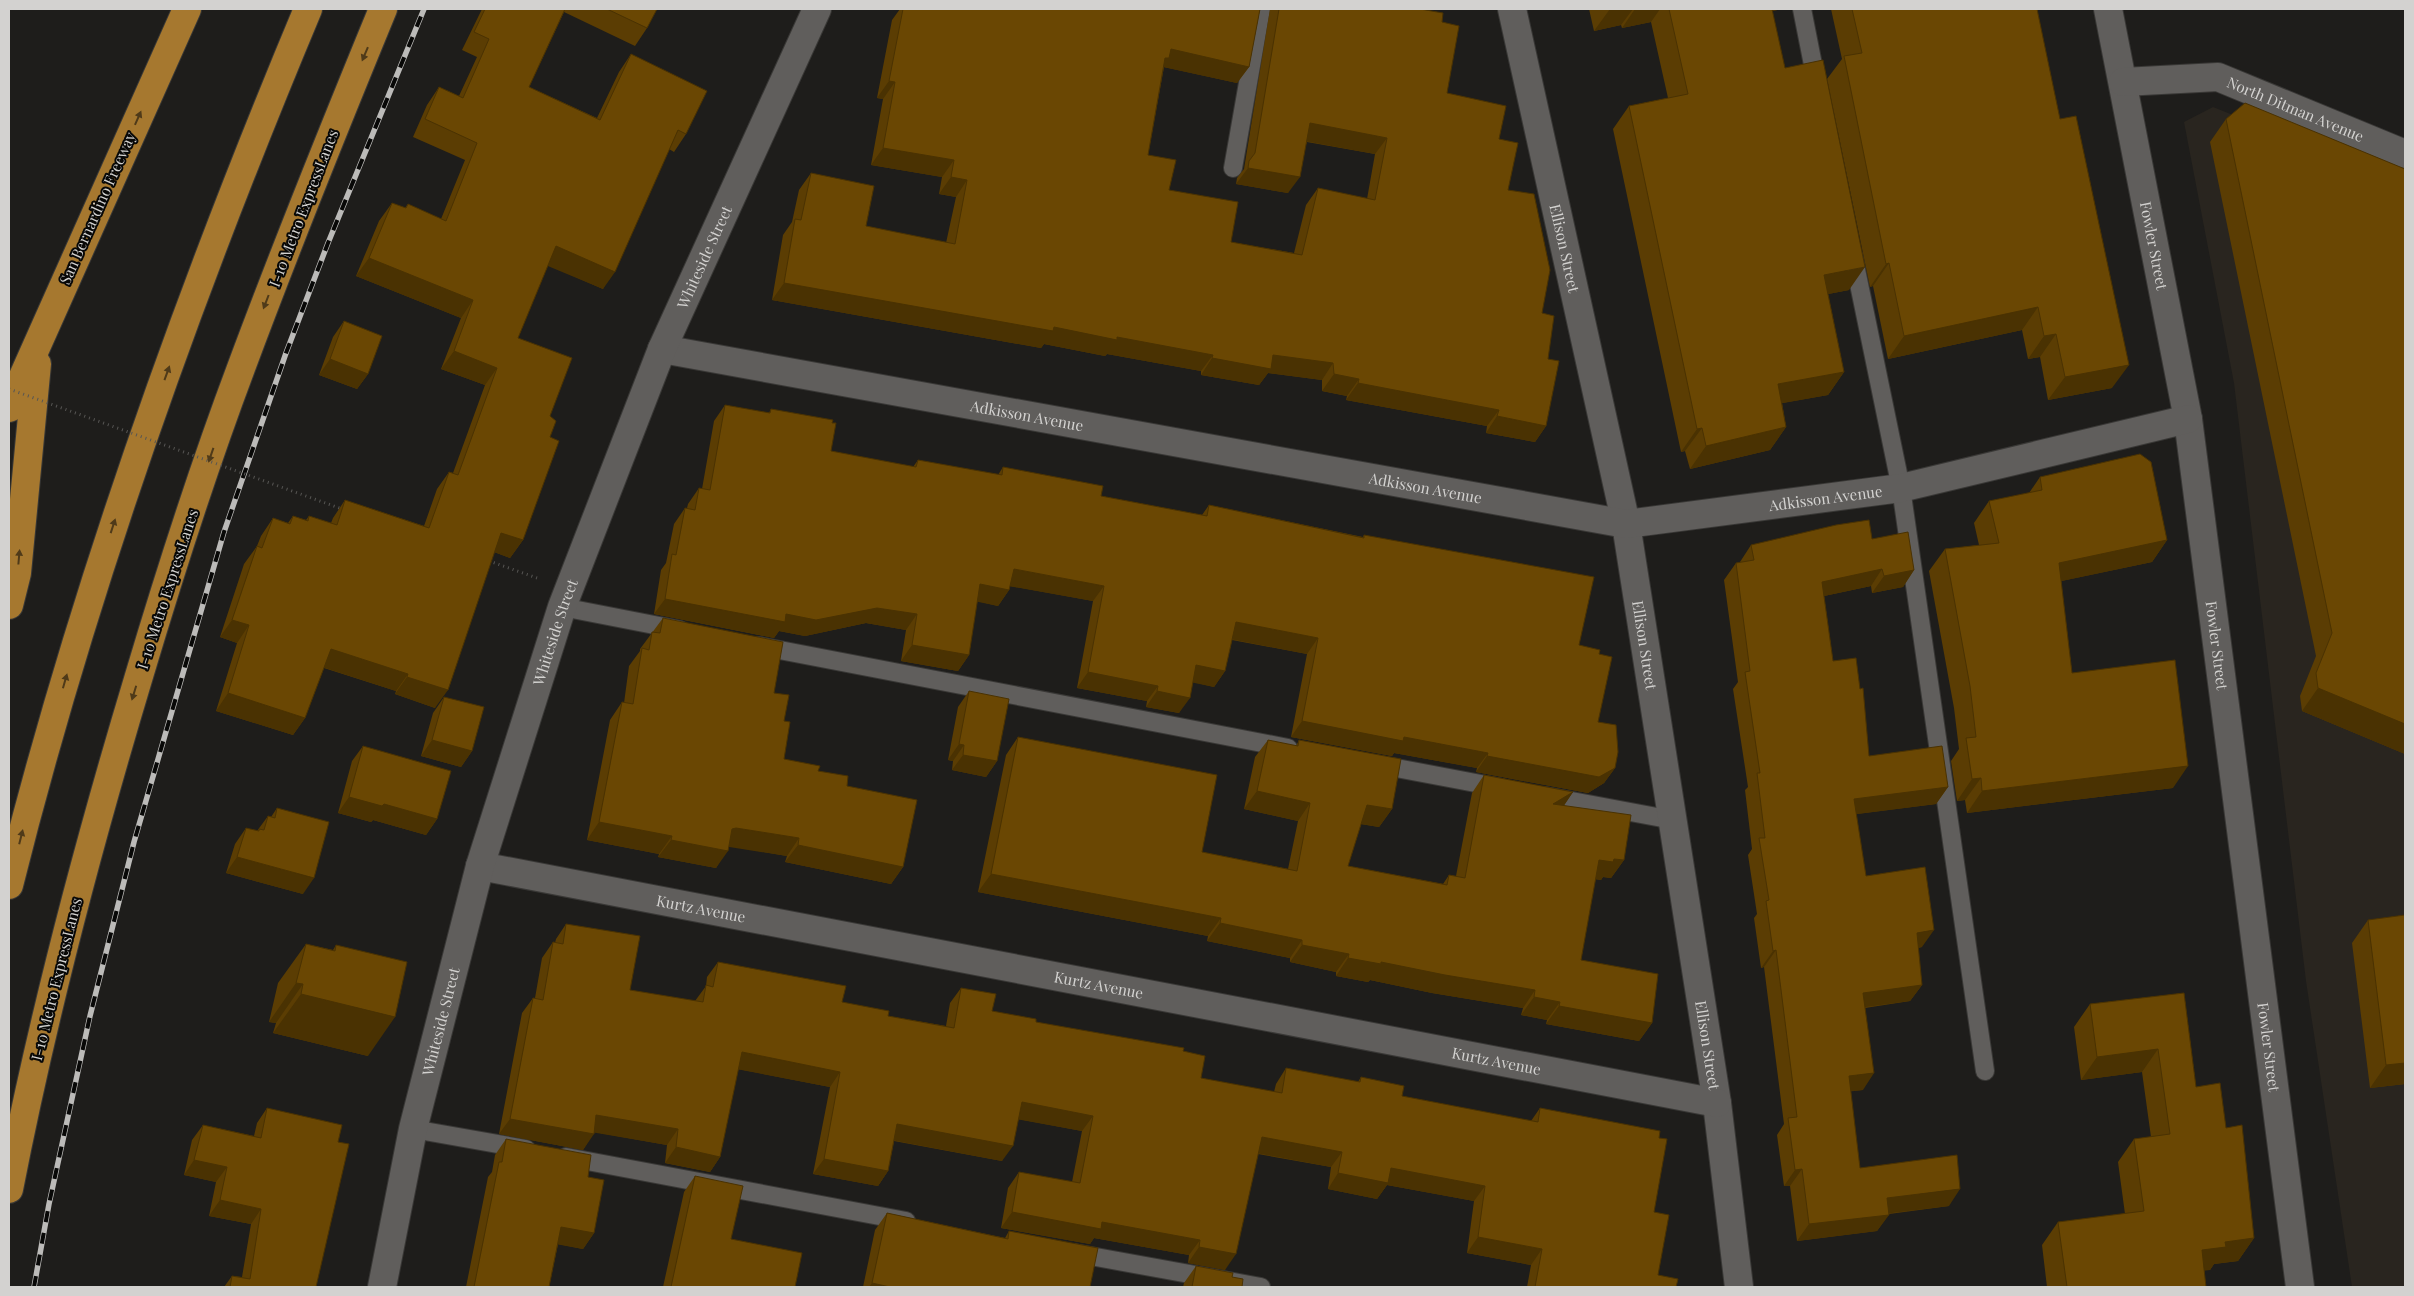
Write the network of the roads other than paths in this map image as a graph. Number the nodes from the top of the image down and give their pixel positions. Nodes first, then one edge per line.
1 (186, 9) edge
2 (308, 9) edge
3 (383, 9) edge
4 (817, 9) edge
5 (1261, 9) edge
6 (1512, 9) edge
7 (1802, 9) edge
8 (2108, 9) edge
9 (2123, 82) junction
10 (1820, 97) edge
11 (2405, 154) edge
12 (1233, 168) dead end
13 (1848, 234) edge
14 (39, 338) junction
15 (662, 348) junction
16 (9, 408) edge
17 (2188, 419) junction
18 (1901, 488) junction
19 (1626, 524) junction
20 (566, 598) junction
21 (9, 605) edge
22 (699, 634) edge
23 (747, 644) edge
24 (1302, 750) edge
25 (1360, 761) edge
26 (1673, 820) junction
27 (480, 866) junction
28 (9, 885) edge
29 (1985, 1071) dead end
30 (1717, 1103) junction
31 (413, 1129) junction
32 (9, 1189) edge
33 (918, 1223) edge
34 (1053, 1250) edge
35 (382, 1287) edge
36 (1261, 1287) edge
37 (1739, 1287) edge
38 (2300, 1287) edge

14 -> 1 highway, San Bernardino Freeway
28 -> 2 highway
3 -> 32 highway, I-10 Metro ExpressLanes
4 - 15 street, Whiteside Street
5 - 12 lane
6 - 19 street, Ellison Street
7 - 10 lane
8 - 9 street, Fowler Street
9 - 11 street, North Ditman Avenue
9 - 17 street, Fowler Street
13 - 18 lane
14 - 16 highway, San Bernardino Freeway
21 -> 14 highway
15 - 19 street, Adkisson Avenue
15 - 20 street, Whiteside Street
17 - 18 street, Adkisson Avenue
17 - 38 street, Fowler Street
18 - 19 street, Adkisson Avenue
18 - 29 lane
19 - 26 street, Ellison Street
20 - 22 lane
20 - 27 street, Whiteside Street
23 - 24 lane
25 - 26 lane
26 - 30 street, Ellison Street
27 - 30 street, Kurtz Avenue
27 - 31 street, Whiteside Street
30 - 37 street, Ellison Street
31 - 33 lane
31 - 35 street, Whiteside Street
34 - 36 lane

